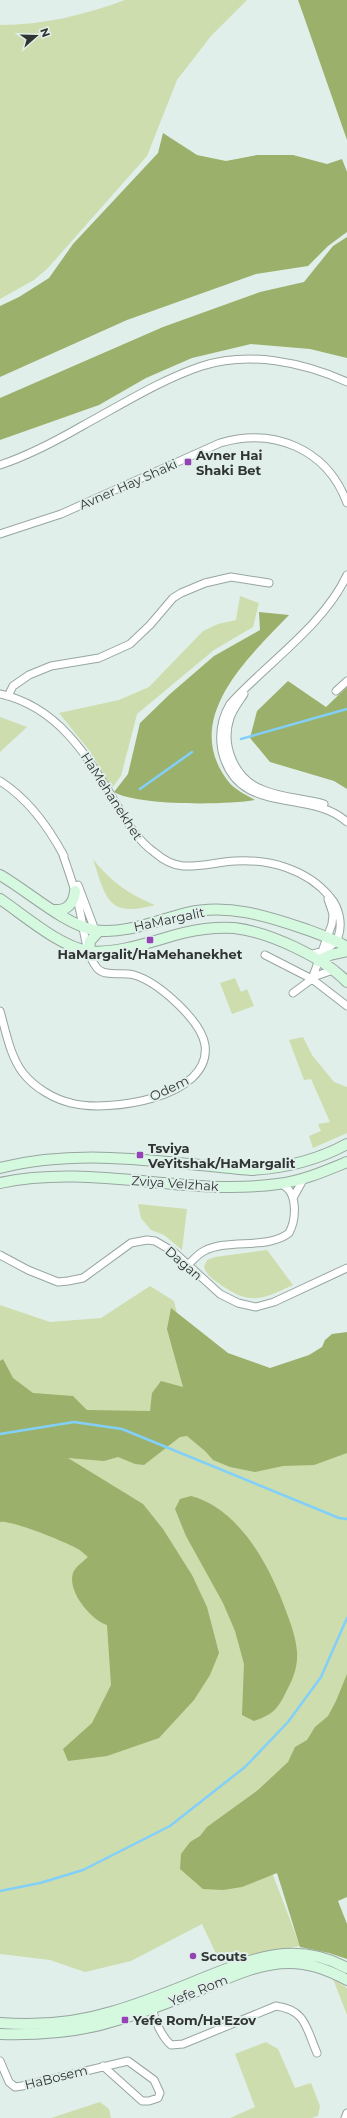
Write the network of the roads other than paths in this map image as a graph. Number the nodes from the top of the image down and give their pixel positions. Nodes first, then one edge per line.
1 (347, 382) edge
2 (0, 464) edge
3 (347, 503) edge
4 (0, 534) edge
5 (347, 575) edge
6 (269, 583) dead end
7 (347, 681) edge
8 (248, 687) junction
9 (336, 691) dead end
10 (0, 694) edge
11 (8, 696) junction
12 (0, 781) edge
13 (347, 816) edge
14 (347, 822) edge
15 (62, 852) junction
16 (0, 875) edge
17 (75, 891) junction
18 (0, 899) edge
19 (54, 910) junction
20 (83, 927) junction
21 (97, 930) junction
22 (331, 939) junction
23 (347, 947) edge
24 (89, 951) junction
25 (322, 951) junction
26 (347, 951) edge
27 (102, 952) junction
28 (265, 955) dead end
29 (308, 955) junction
30 (318, 961) junction
31 (99, 970) junction
32 (333, 970) junction
33 (312, 979) junction
34 (347, 982) edge
35 (293, 993) dead end
36 (347, 1006) edge
37 (0, 1012) edge
38 (347, 1144) edge
39 (347, 1162) edge
40 (0, 1168) edge
41 (304, 1178) junction
42 (0, 1183) edge
43 (279, 1184) junction
44 (293, 1198) junction
45 (0, 1256) edge
46 (188, 1265) junction
47 (347, 1268) edge
48 (347, 1968) edge
49 (347, 1980) edge
50 (154, 1996) junction
51 (153, 2007) junction
52 (3, 2023) edge
53 (0, 2034) edge
54 (317, 2053) dead end
55 (0, 2061) edge
56 (102, 2066) junction
57 (347, 2113) edge
58 (345, 2118) edge

1 - 2 street
3 - 4 street, Avner Hay Shaki
5 - 8 street
6 - 11 street
7 - 9 street
8 - 13 street
8 - 14 street
10 - 11 street, HaMehanekhet
11 - 22 street, HaMehanekhet
12 - 15 street
15 - 17 street
15 - 21 street
16 - 19 street, HaMargalit
17 - 19 street
17 - 20 street
18 - 24 street, HaMargalit
19 - 20 street, HaMargalit
20 - 21 street, HaMargalit
20 - 24 street
21 - 22 street, HaMargalit
21 - 24 street
22 - 23 street, HaMargalit
22 - 25 street
24 - 27 street, HaMargalit
24 - 31 street
25 - 29 street
25 - 30 street
26 - 30 street
27 - 29 street, HaMargalit
27 - 31 street
28 - 33 street
29 - 30 street, HaMargalit
30 - 32 street, HaMargalit
30 - 33 street
31 - 37 street, Odem
32 - 33 street
32 - 34 street, HaMargalit
33 - 35 street
33 - 36 street
38 - 40 street, Zviya VeIzhak
39 - 41 street, Zviya VeIzhak
41 - 43 street, Zviya VeIzhak
41 - 44 street
42 - 43 street, Zviya VeIzhak
43 - 44 street
44 - 46 street
45 - 46 street, Dagan
46 - 47 street, Dagan
48 - 50 street, Yefe Rom
49 - 51 street, Yefe Rom
50 - 51 street
50 - 52 street, Yefe Rom
51 - 53 street, Yefe Rom
51 - 54 street
52 - 53 street
55 - 56 street, HaBosem
56 - 56 street, HaBosem
57 - 58 street

